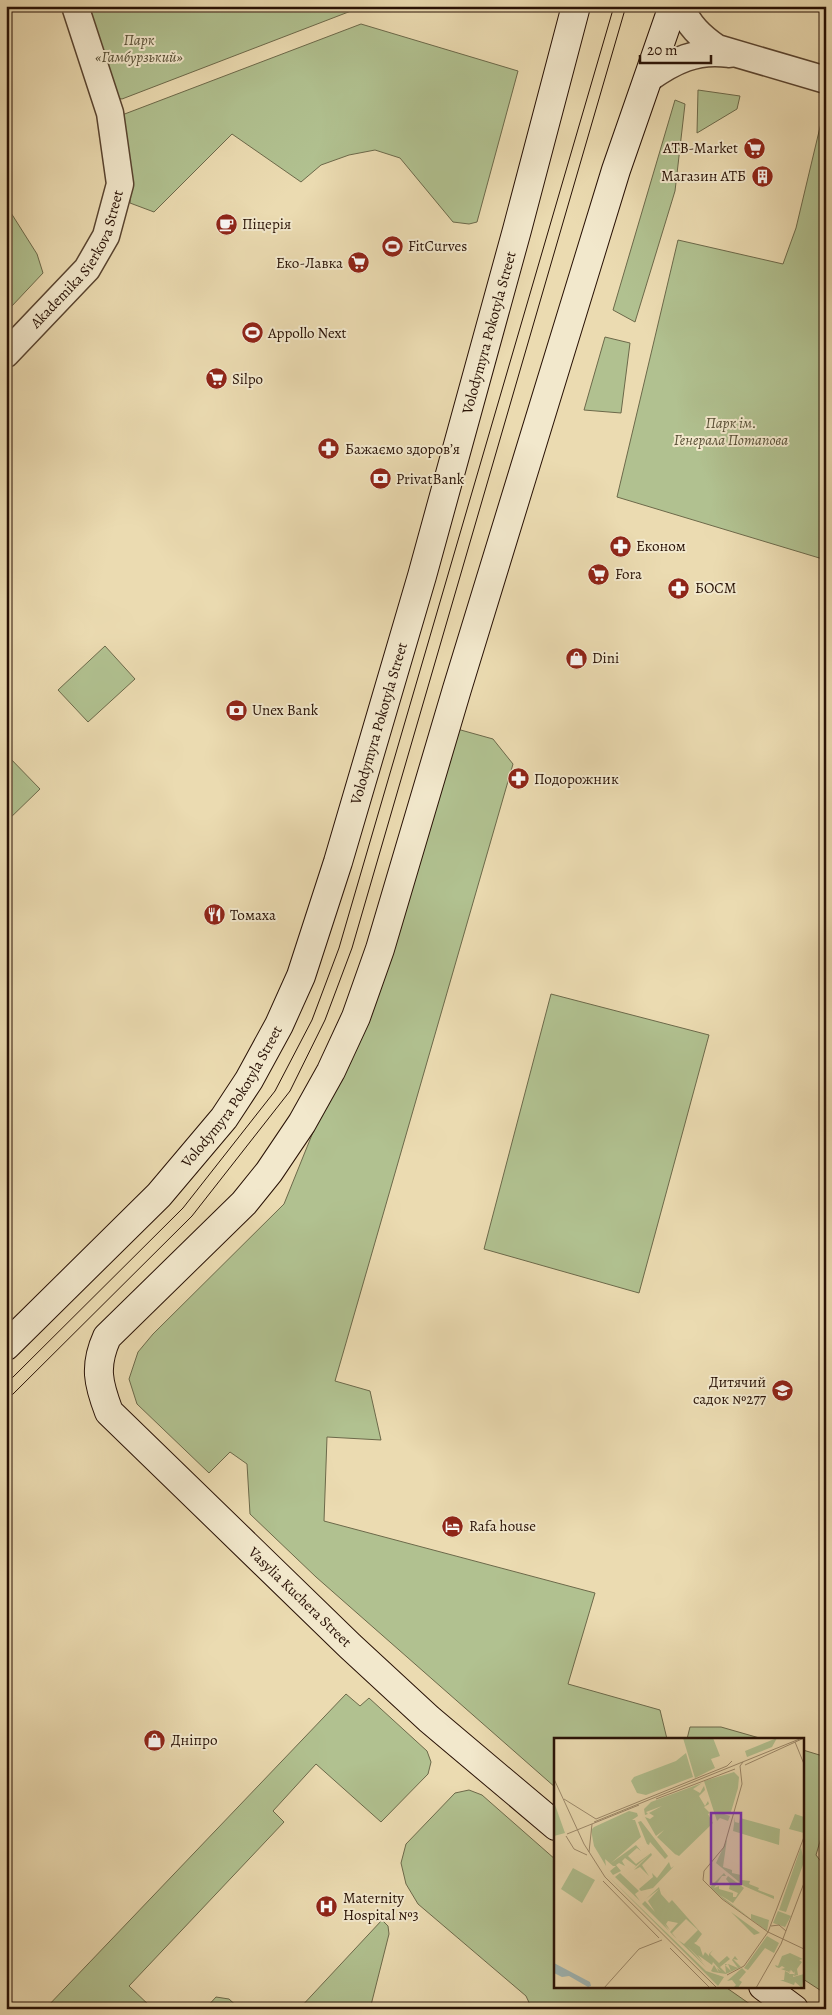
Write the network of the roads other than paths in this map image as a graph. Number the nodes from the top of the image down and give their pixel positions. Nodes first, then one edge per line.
1 (75, 6) edge
2 (576, 6) edge
3 (673, 6) edge
4 (681, 6) edge
5 (732, 54) junction
6 (648, 79) junction
7 (826, 80) edge
8 (6, 354) edge
9 (6, 1346) edge
10 (554, 1824) edge
11 (765, 1988) edge
12 (794, 2009) edge

1 - 8 street, Akademika Sierkova Street
2 - 9 street, Volodymyra Pokotyla Street
3 - 6 street
4 - 5 street
5 - 6 street
5 - 7 street
6 - 10 street, Vasylia Kuchera Street
11 - 12 street

